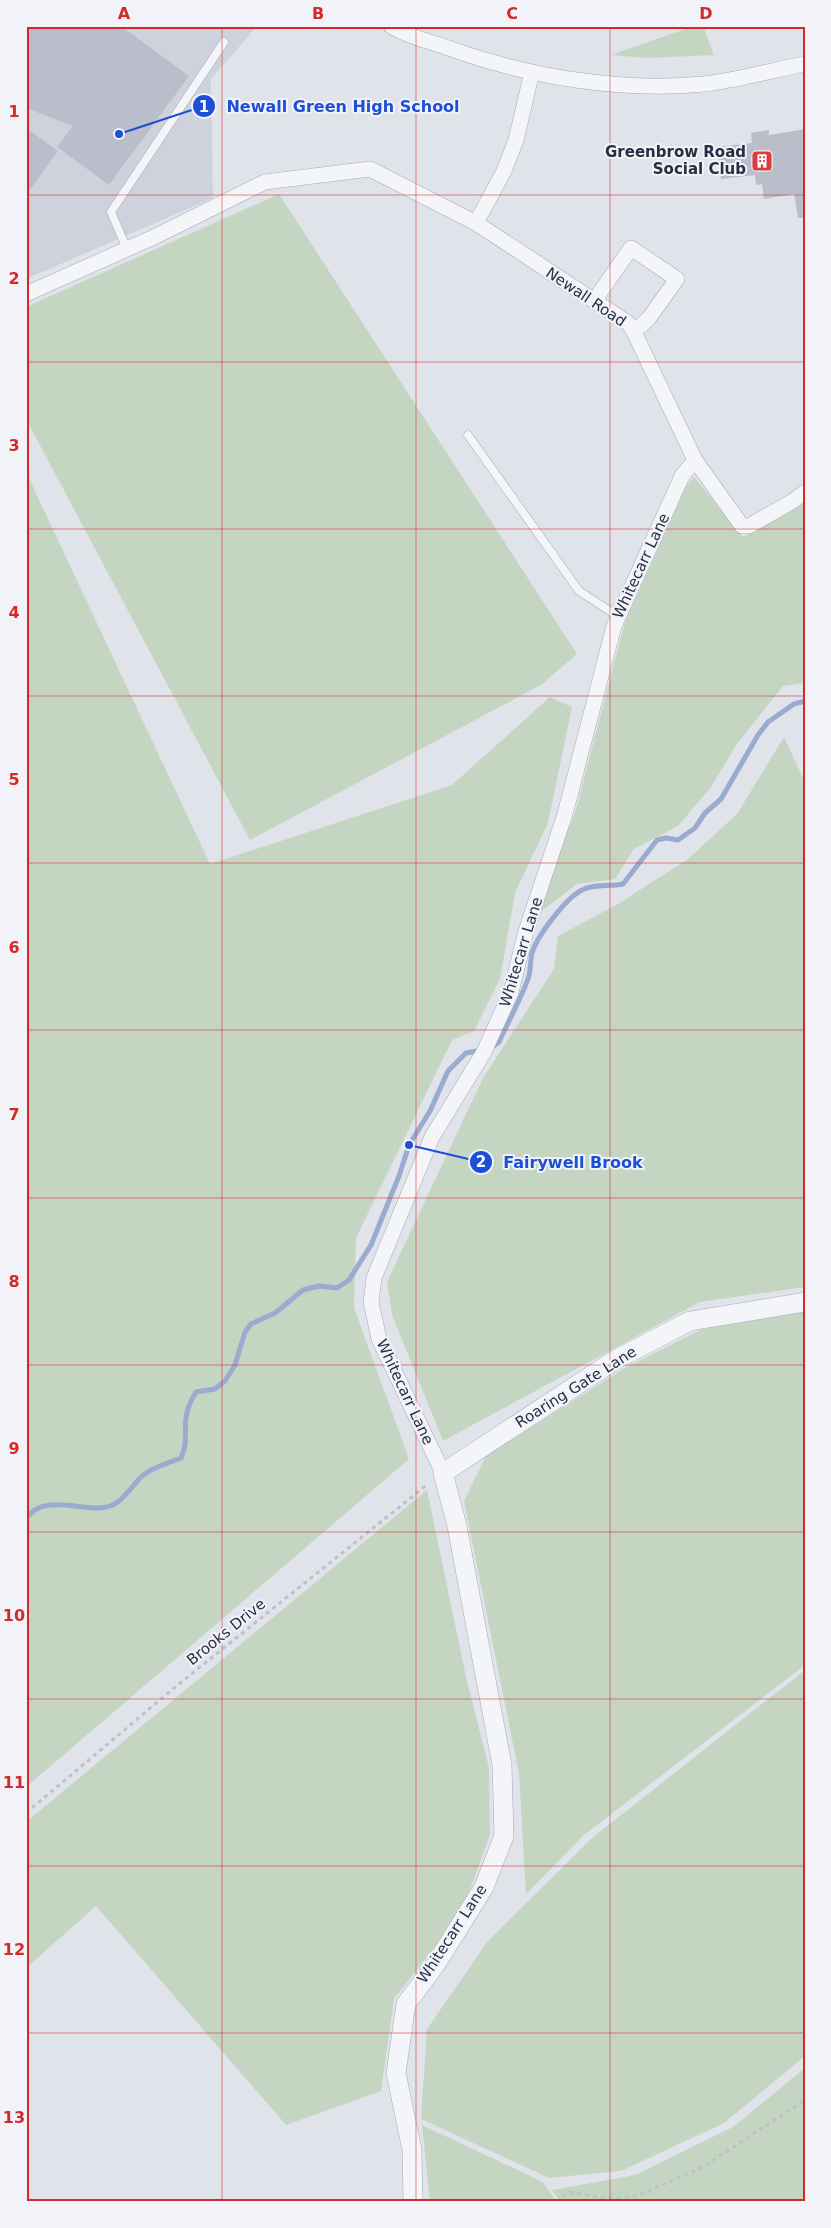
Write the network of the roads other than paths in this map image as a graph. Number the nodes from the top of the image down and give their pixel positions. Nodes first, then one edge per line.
1 (394, 27) edge
2 (224, 42) dead end
3 (805, 64) edge
4 (532, 72) junction
5 (476, 223) junction
6 (127, 249) junction
7 (26, 294) edge
8 (594, 301) junction
9 (634, 332) junction
10 (468, 436) dead end
11 (695, 460) junction
12 (805, 492) edge
13 (620, 613) junction
14 (805, 1302) edge
15 (443, 1473) junction
16 (413, 2202) edge

1 - 4 street
2 - 6 lane
3 - 4 street
4 - 5 street
5 - 6 street, Newall Road
5 - 8 street, Newall Road
6 - 7 street, Newall Road
8 - 9 street, Newall Road
8 - 9 street
9 - 11 street, Newall Road
10 - 13 lane
11 - 12 street, Newall Road
11 - 13 street, Whitecarr Lane
13 - 15 street, Whitecarr Lane
14 - 15 street, Roaring Gate Lane
15 - 16 street, Whitecarr Lane

